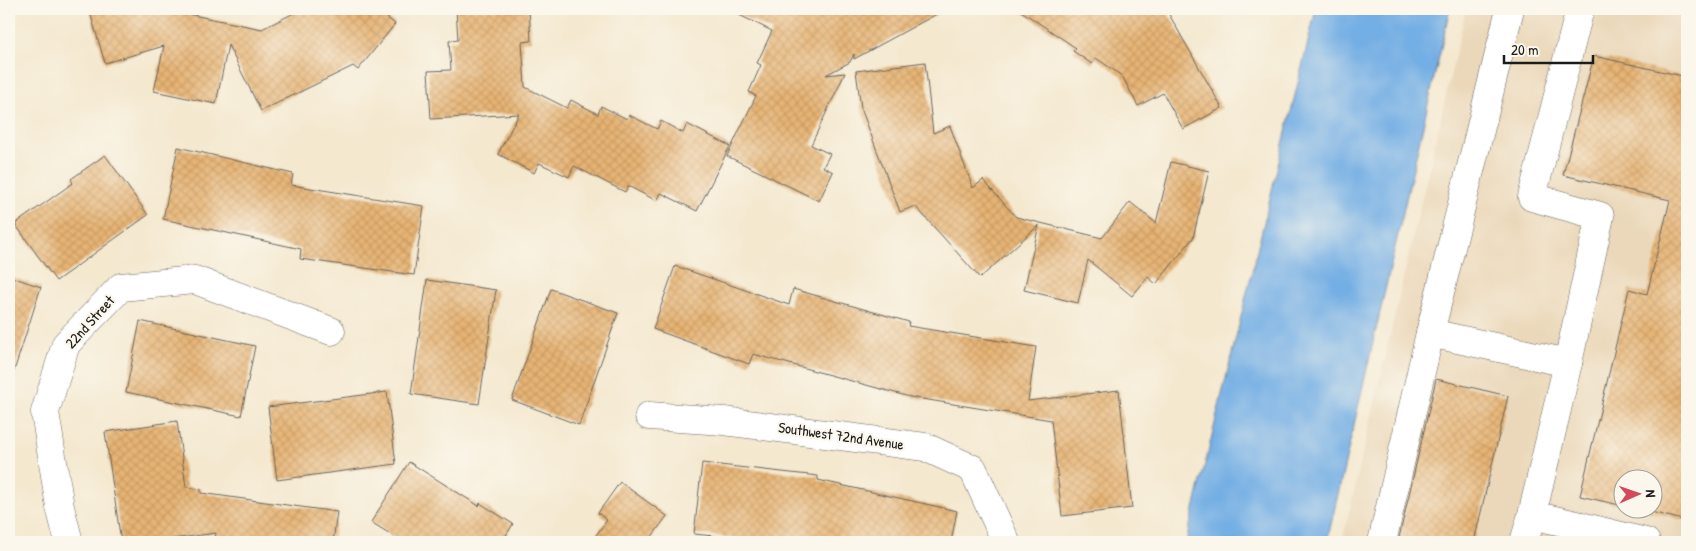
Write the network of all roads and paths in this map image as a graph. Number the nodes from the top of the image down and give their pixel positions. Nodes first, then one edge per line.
1 (1510, 9) edge
2 (1580, 9) edge
3 (331, 331) dead end
4 (1430, 333) junction
5 (1568, 363) junction
6 (649, 416) dead end
7 (1532, 516) junction
8 (1001, 530) edge
9 (1580, 534) edge
10 (69, 542) edge
11 (1382, 542) edge
12 (1524, 542) edge
13 (1646, 542) edge

1 - 4 street
2 - 5 street
3 - 10 street, 22nd Street
4 - 5 street
4 - 11 street
5 - 7 street
6 - 8 street, Southwest 72nd Avenue
7 - 9 street
7 - 12 street
9 - 13 street

